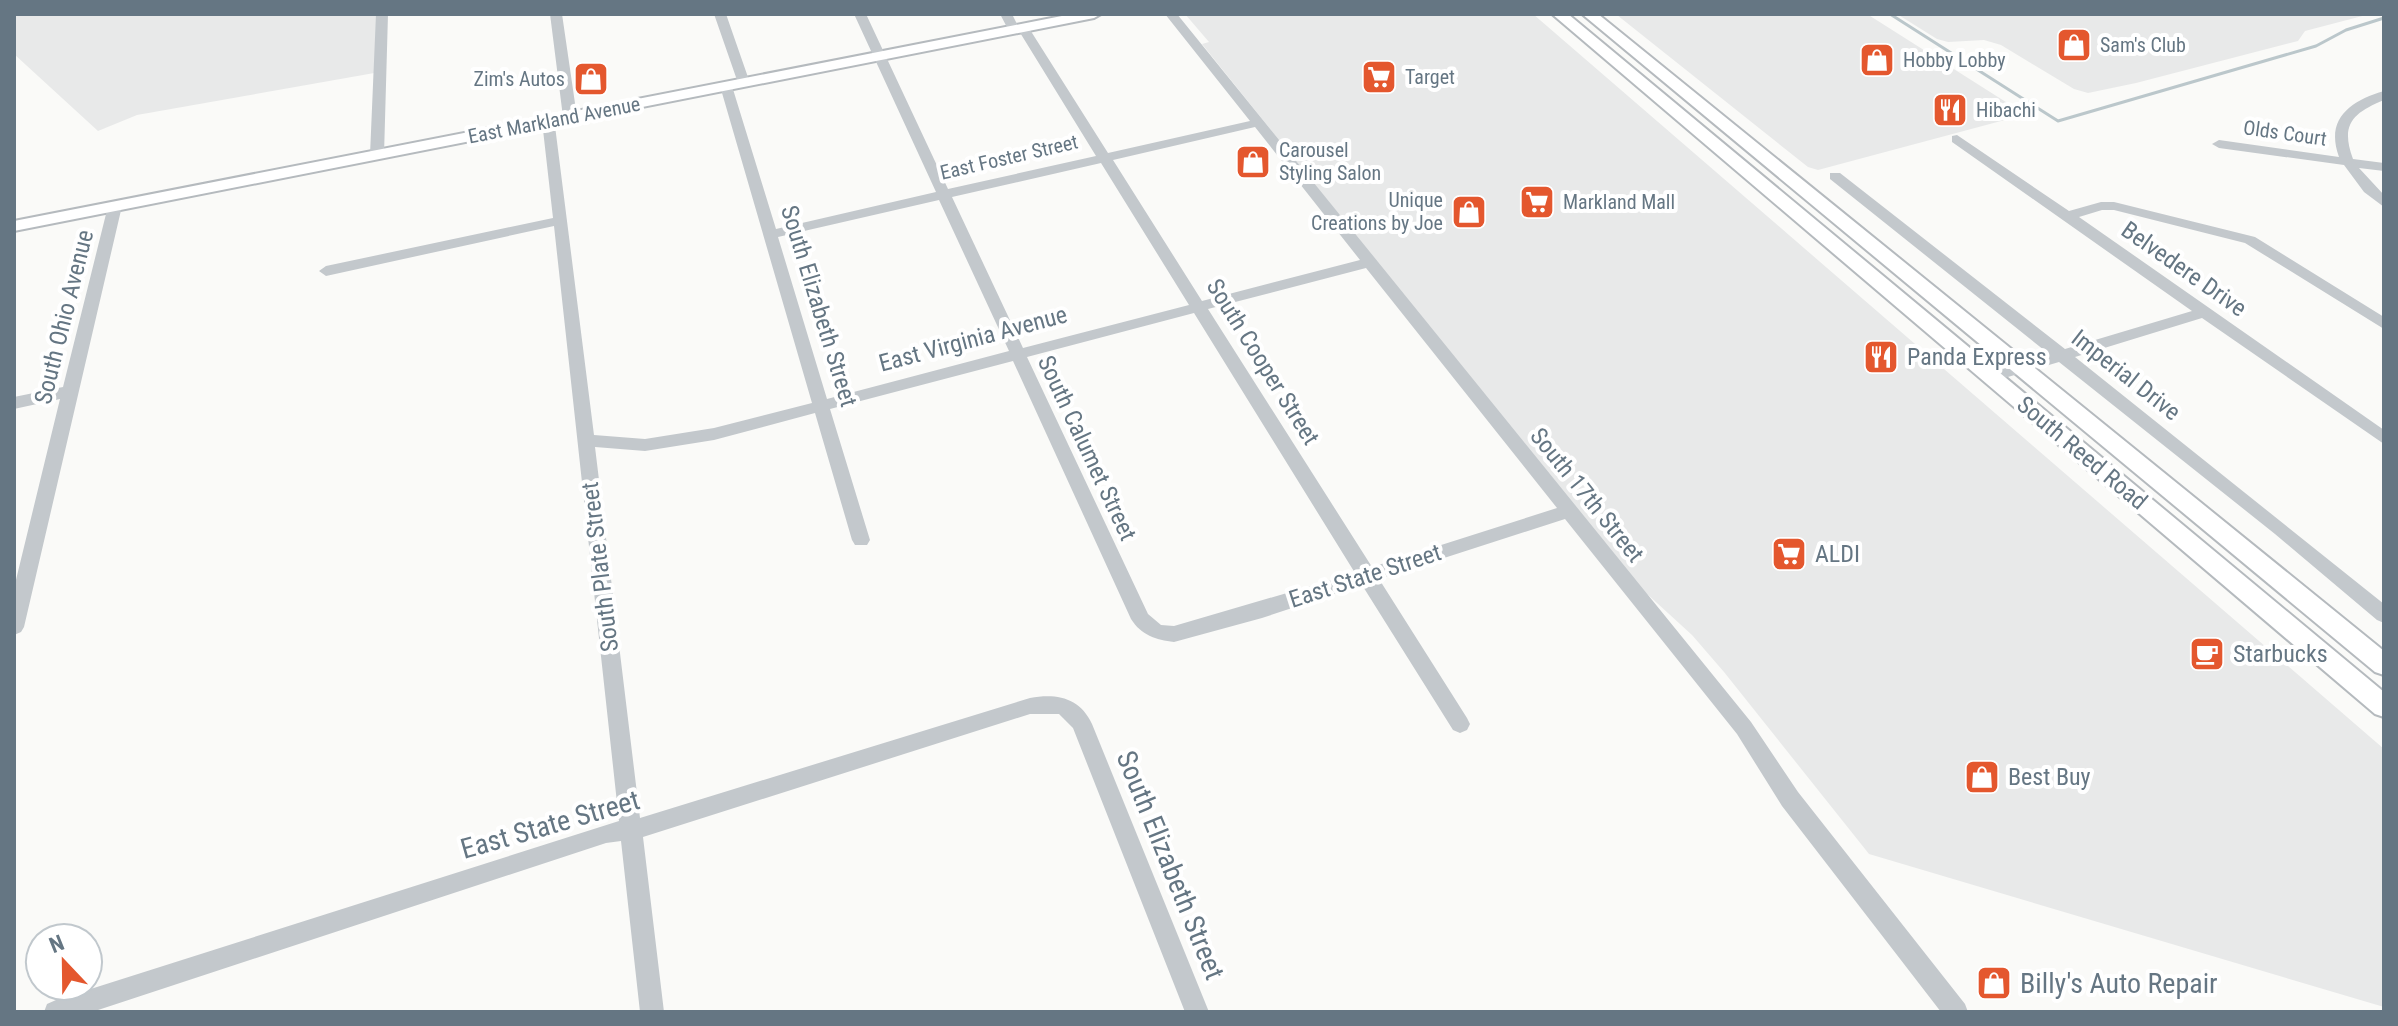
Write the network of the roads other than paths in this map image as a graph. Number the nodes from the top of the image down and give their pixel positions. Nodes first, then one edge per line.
1 (382, 14) edge
2 (556, 14) edge
3 (720, 14) edge
4 (860, 14) edge
5 (1006, 14) edge
6 (1094, 14) edge
7 (1171, 14) edge
8 (1559, 14) edge
9 (1589, 14) edge
10 (1018, 29) junction
11 (880, 56) junction
12 (744, 83) junction
13 (726, 86) junction
14 (2384, 95) edge
15 (570, 117) junction
16 (549, 121) junction
17 (1257, 123) junction
18 (1957, 139) dead end
19 (2219, 144) dead end
20 (377, 155) junction
21 (1105, 158) junction
22 (2345, 162) junction
23 (2384, 167) edge
24 (1835, 176) dead end
25 (944, 195) junction
26 (2384, 203) edge
27 (115, 206) junction
28 (2068, 216) junction
29 (559, 221) junction
30 (14, 226) edge
31 (771, 234) junction
32 (1370, 262) junction
33 (326, 271) dead end
34 (1199, 307) junction
35 (2203, 313) junction
36 (2384, 324) edge
37 (1017, 355) junction
38 (2063, 357) junction
39 (2023, 369) junction
40 (1991, 377) junction
41 (71, 391) junction
42 (14, 403) edge
43 (822, 406) junction
44 (2384, 438) edge
45 (586, 440) junction
46 (1568, 511) junction
47 (861, 540) dead end
48 (1369, 575) junction
49 (2384, 615) edge
50 (15, 621) edge
51 (1159, 633) joint
52 (2384, 665) edge
53 (1062, 705) joint
54 (2384, 707) edge
55 (1460, 724) dead end
56 (631, 829) junction
57 (56, 1012) edge
58 (652, 1012) edge
59 (1197, 1012) edge
60 (1956, 1012) edge

1 - 20 street
2 - 15 street
3 - 12 street
4 - 11 street, South Calumet Street
5 - 10 street, South Cooper Street
6 - 10 main road, East Markland Avenue
7 - 17 street, South 17th Street
8 - 40 main road, South Reed Road
9 - 39 main road, South Reed Road
10 - 11 main road, East Markland Avenue
10 - 21 street, South Cooper Street
11 - 12 main road, East Markland Avenue
11 - 25 street, South Calumet Street
12 - 13 main road, East Markland Avenue
13 - 15 main road, East Markland Avenue
13 - 31 street, South Elizabeth Street
14 - 22 street
15 - 16 main road, East Markland Avenue
16 - 20 main road, East Markland Avenue
16 - 29 street, South Plate Street
17 - 21 street, East Foster Street
17 - 32 street, South 17th Street
18 - 28 street, Belvedere Drive
19 - 22 street, Olds Court
20 - 27 main road, East Markland Avenue
21 - 25 street, East Foster Street
21 - 34 street, South Cooper Street
22 - 23 street, Olds Court
22 - 26 street
24 - 38 street, Imperial Drive
25 - 31 street, East Foster Street
25 - 37 street, South Calumet Street
27 - 30 main road, East Markland Avenue
27 - 41 street, South Ohio Avenue
28 - 35 street, Belvedere Drive
28 - 36 street
29 - 33 street
29 - 45 street, South Plate Street
31 - 43 street, South Elizabeth Street
32 - 34 street, East Virginia Avenue
32 - 46 street, South 17th Street
34 - 37 street, East Virginia Avenue
34 - 48 street, South Cooper Street
35 - 38 street
35 - 44 street, Belvedere Drive
37 - 43 street, East Virginia Avenue
37 - 51 street, South Calumet Street
38 - 39 street
38 - 49 street, Imperial Drive
39 - 40 street
39 - 52 main road, South Reed Road
40 - 54 main road, South Reed Road
41 - 42 street
41 - 50 street, South Ohio Avenue
43 - 45 street, East Virginia Avenue
43 - 47 street, South Elizabeth Street
45 - 56 street, South Plate Street
46 - 48 street, East State Street
46 - 60 street, South 17th Street
48 - 51 street, East State Street
48 - 55 street, South Cooper Street
53 - 56 street, East State Street
53 - 59 street, South Elizabeth Street
56 - 57 street, East State Street
56 - 58 street, South Plate Street

